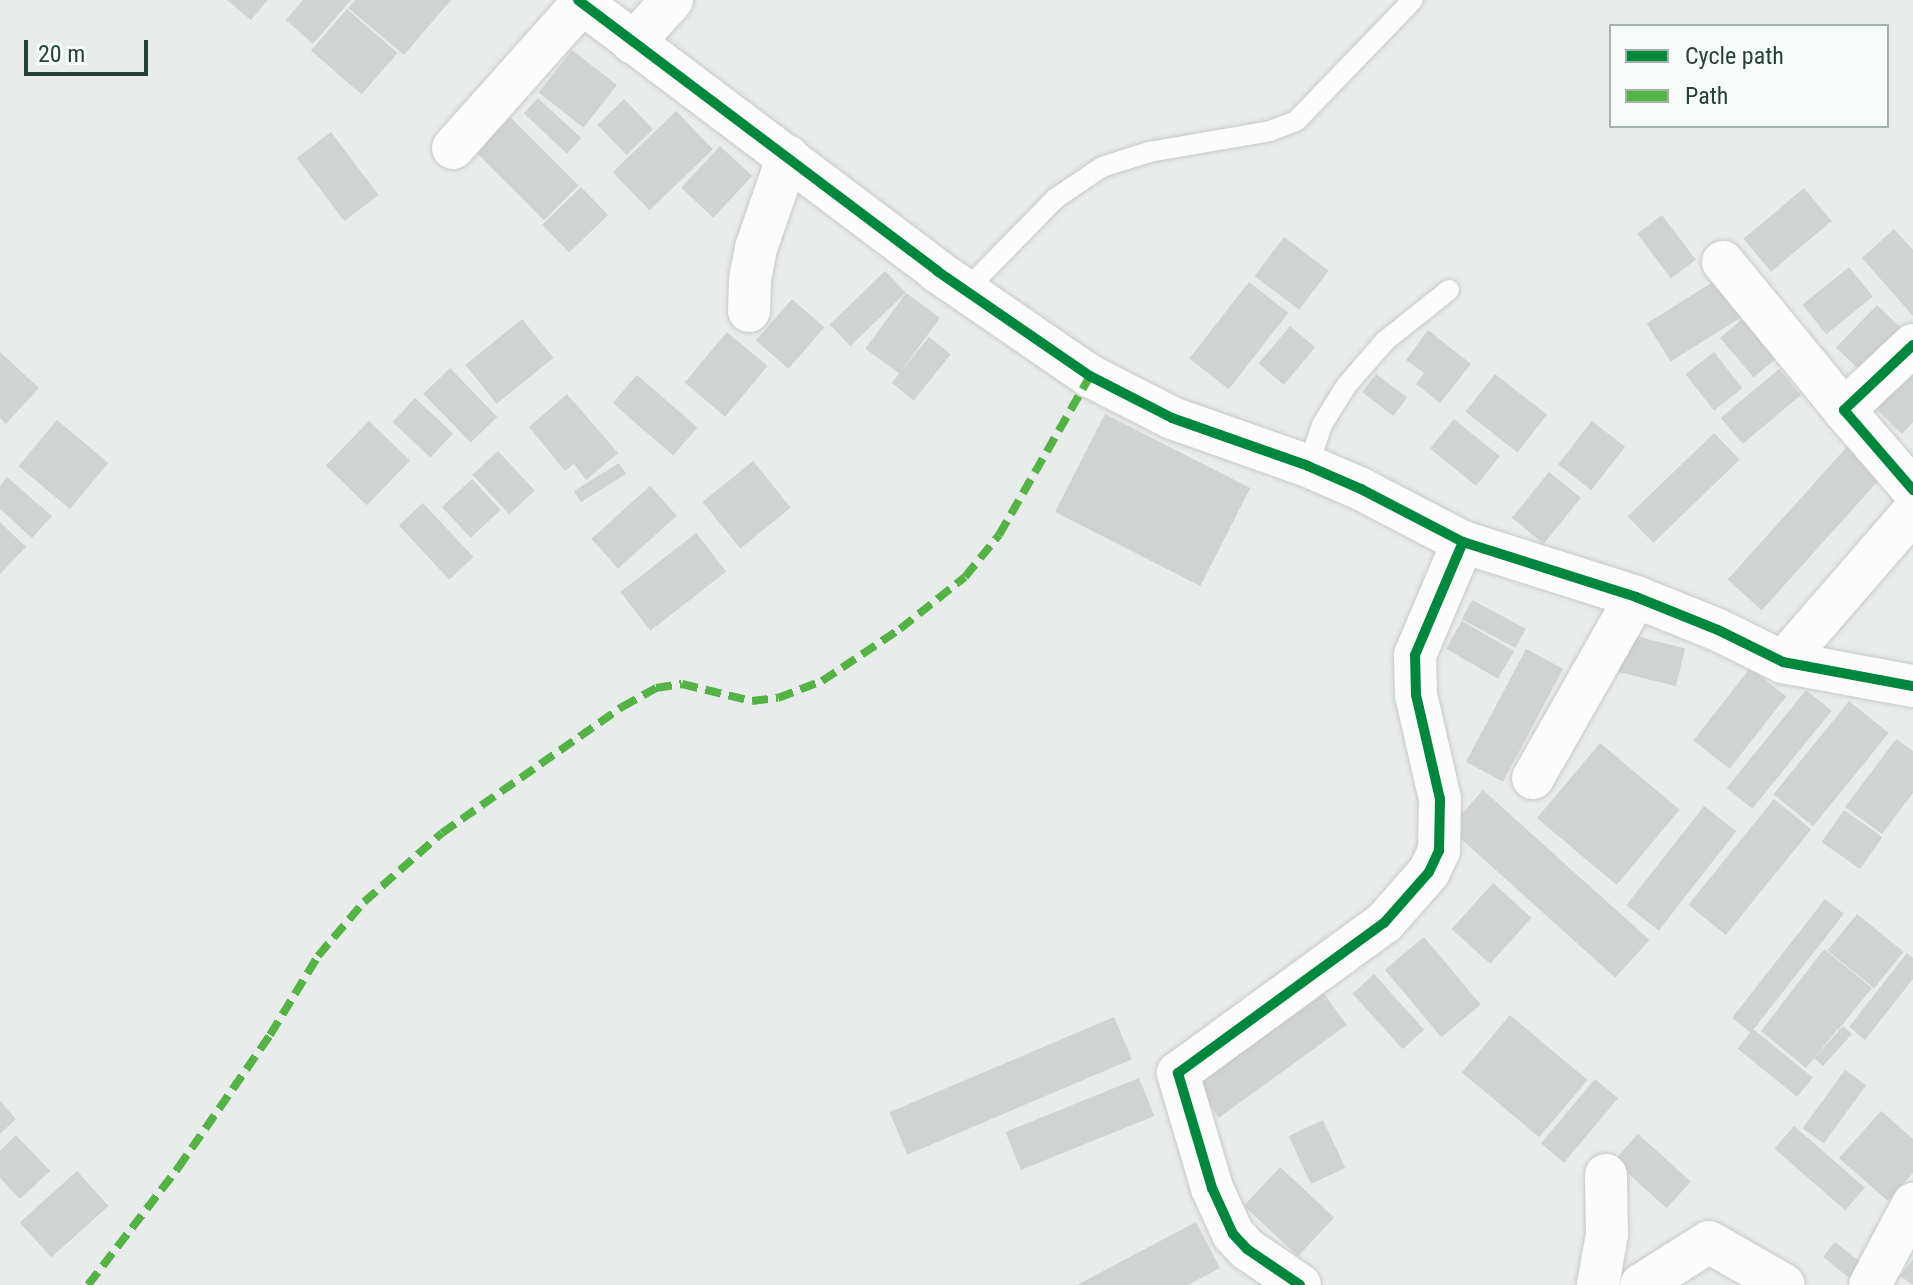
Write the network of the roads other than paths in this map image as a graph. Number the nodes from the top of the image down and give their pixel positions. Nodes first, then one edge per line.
1 (672, 0) edge
2 (1413, 0) edge
3 (580, 2) edge
4 (633, 43) junction
5 (453, 148) dead end
6 (788, 156) junction
7 (1723, 262) dead end
8 (1449, 290) dead end
9 (965, 291) junction
10 (749, 311) dead end
11 (1913, 345) edge
12 (1844, 410) junction
13 (1308, 466) junction
14 (1913, 490) edge
15 (1913, 512) edge
16 (1463, 542) junction
17 (1636, 597) junction
18 (1783, 662) junction
19 (1913, 686) edge
20 (1533, 778) dead end
21 (1606, 1175) dead end
22 (1913, 1204) edge
23 (1300, 1285) edge
24 (1598, 1285) edge
25 (1641, 1285) edge
26 (1784, 1285) edge
27 (1870, 1285) edge

1 - 4 street
2 - 9 lane
3 - 4 street
3 - 5 street
4 - 6 street
6 - 9 street
6 - 10 street
7 - 12 street
8 - 13 lane
9 - 13 street
11 - 12 street
12 - 14 street
13 - 16 street
15 - 18 street
16 - 17 street
16 - 23 street
17 - 18 street
17 - 20 street
18 - 19 street
21 - 24 street
22 - 27 street
25 - 26 street

